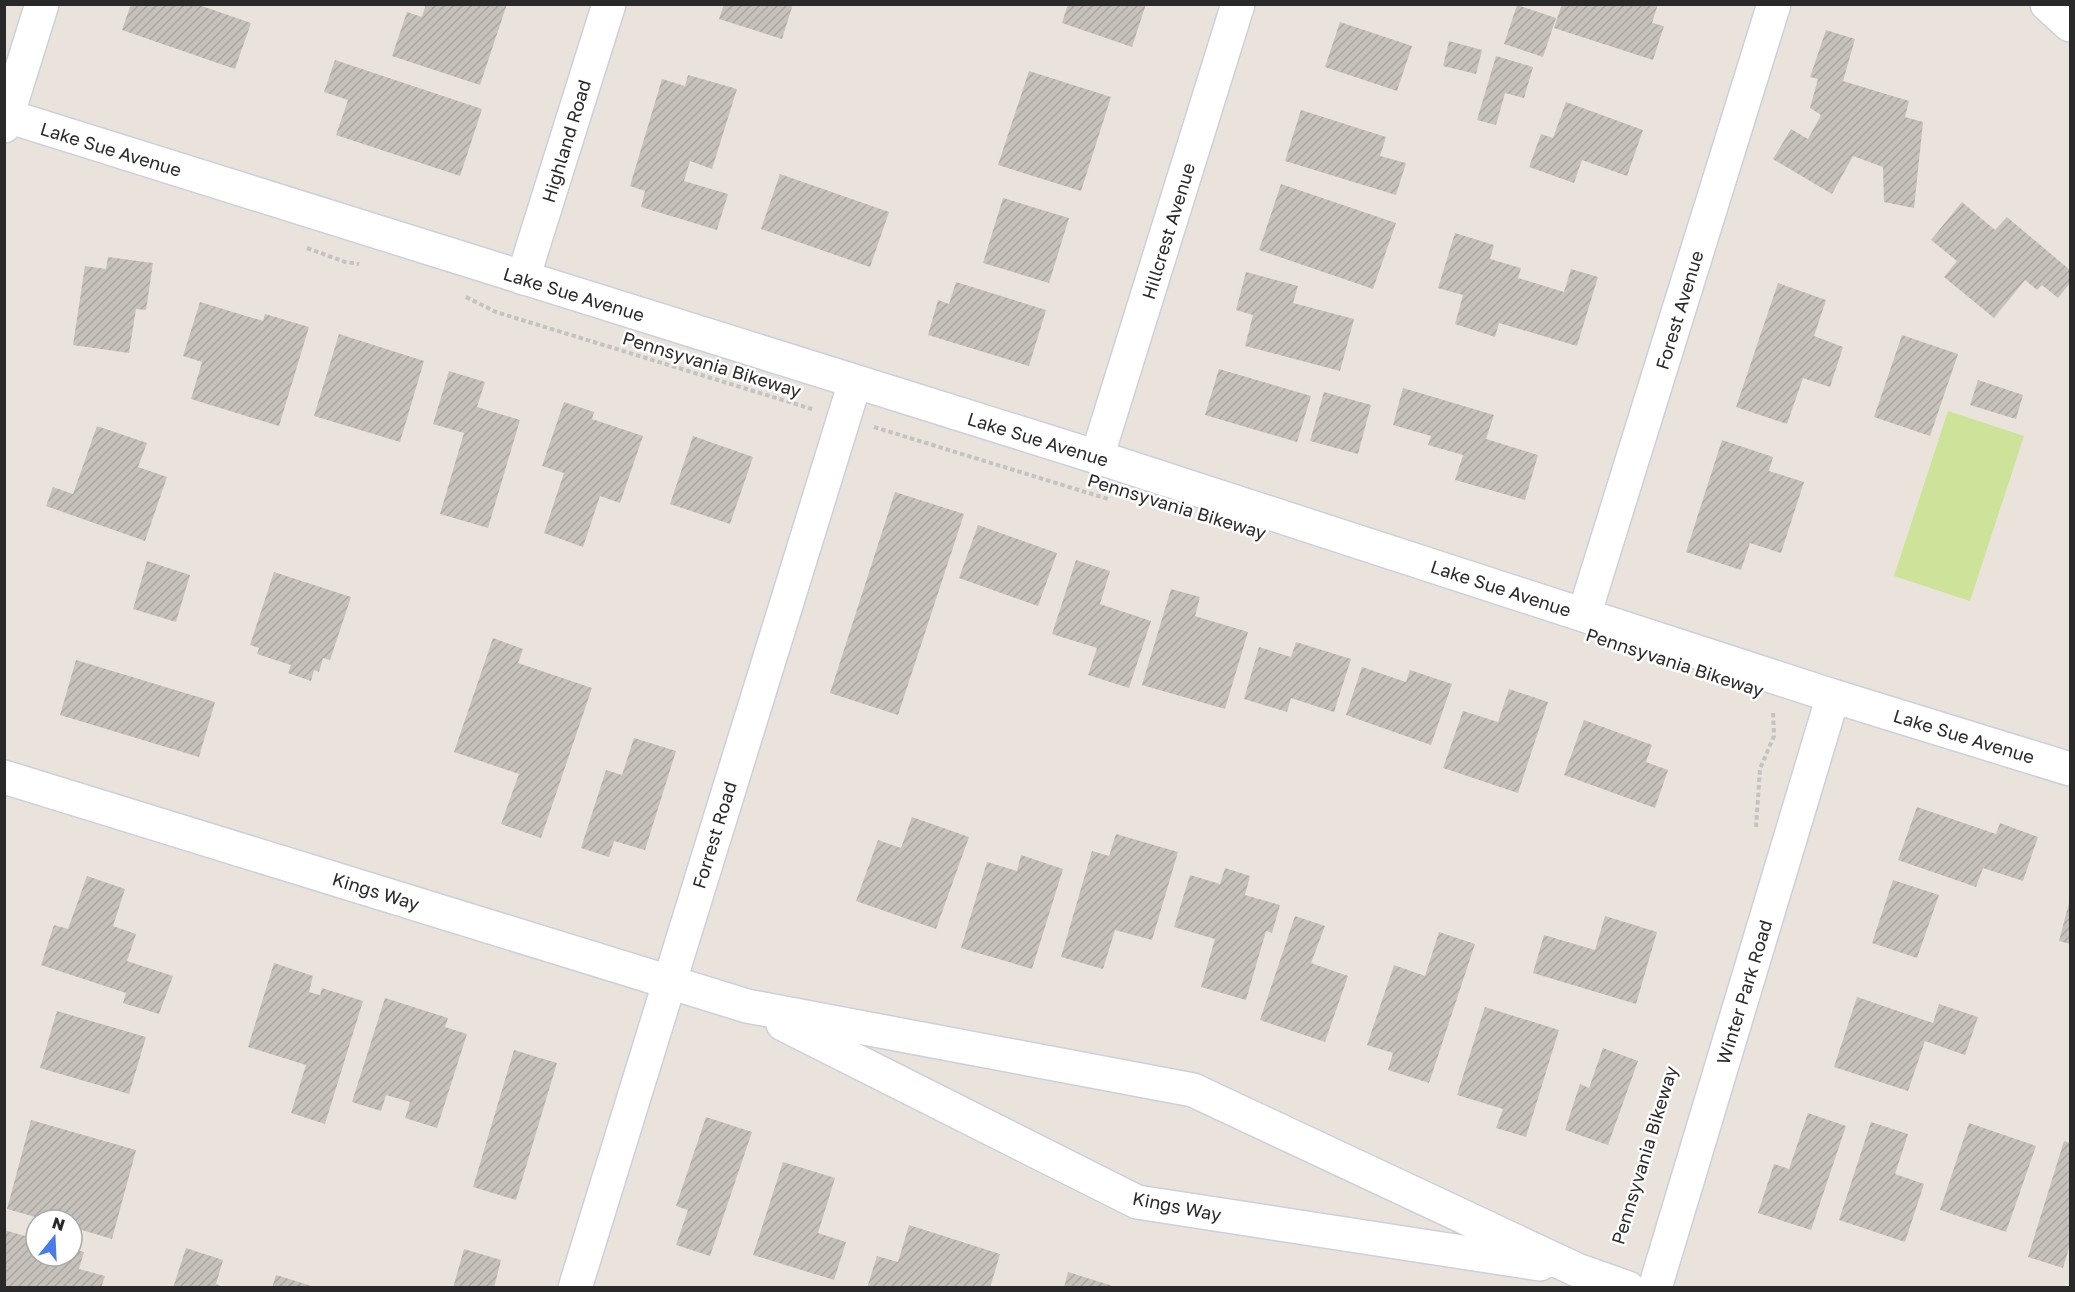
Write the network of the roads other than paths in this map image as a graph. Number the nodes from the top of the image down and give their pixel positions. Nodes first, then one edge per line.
1 (42, 4) edge
2 (609, 4) edge
3 (1238, 4) edge
4 (1774, 4) edge
5 (2047, 4) edge
6 (2070, 25) edge
7 (6, 119) edge
8 (523, 278) junction
9 (855, 382) junction
10 (1097, 457) junction
11 (1584, 615) junction
12 (1833, 696) junction
13 (2070, 769) edge
14 (4, 777) edge
15 (669, 981) junction
16 (747, 1006) junction
17 (1577, 1270) junction
18 (574, 1287) edge
19 (1628, 1287) edge
20 (1655, 1287) edge

1 - 7 street
2 - 8 street, Highland Road
3 - 10 street, Hillcrest Avenue
4 - 11 street, Forest Avenue
5 - 6 street
7 - 8 street, Lake Sue Avenue
8 - 9 street, Lake Sue Avenue
9 - 10 street, Lake Sue Avenue
9 - 15 street, Forrest Road
10 - 11 street, Lake Sue Avenue
11 - 12 street, Lake Sue Avenue
12 - 13 street, Lake Sue Avenue
12 - 20 street, Winter Park Road
14 - 15 street, Kings Way
15 - 16 street, Kings Way
15 - 18 street, Forrest Road
16 - 17 street, Kings Way
16 - 17 street, Kings Way
17 - 19 street, Kings Way

